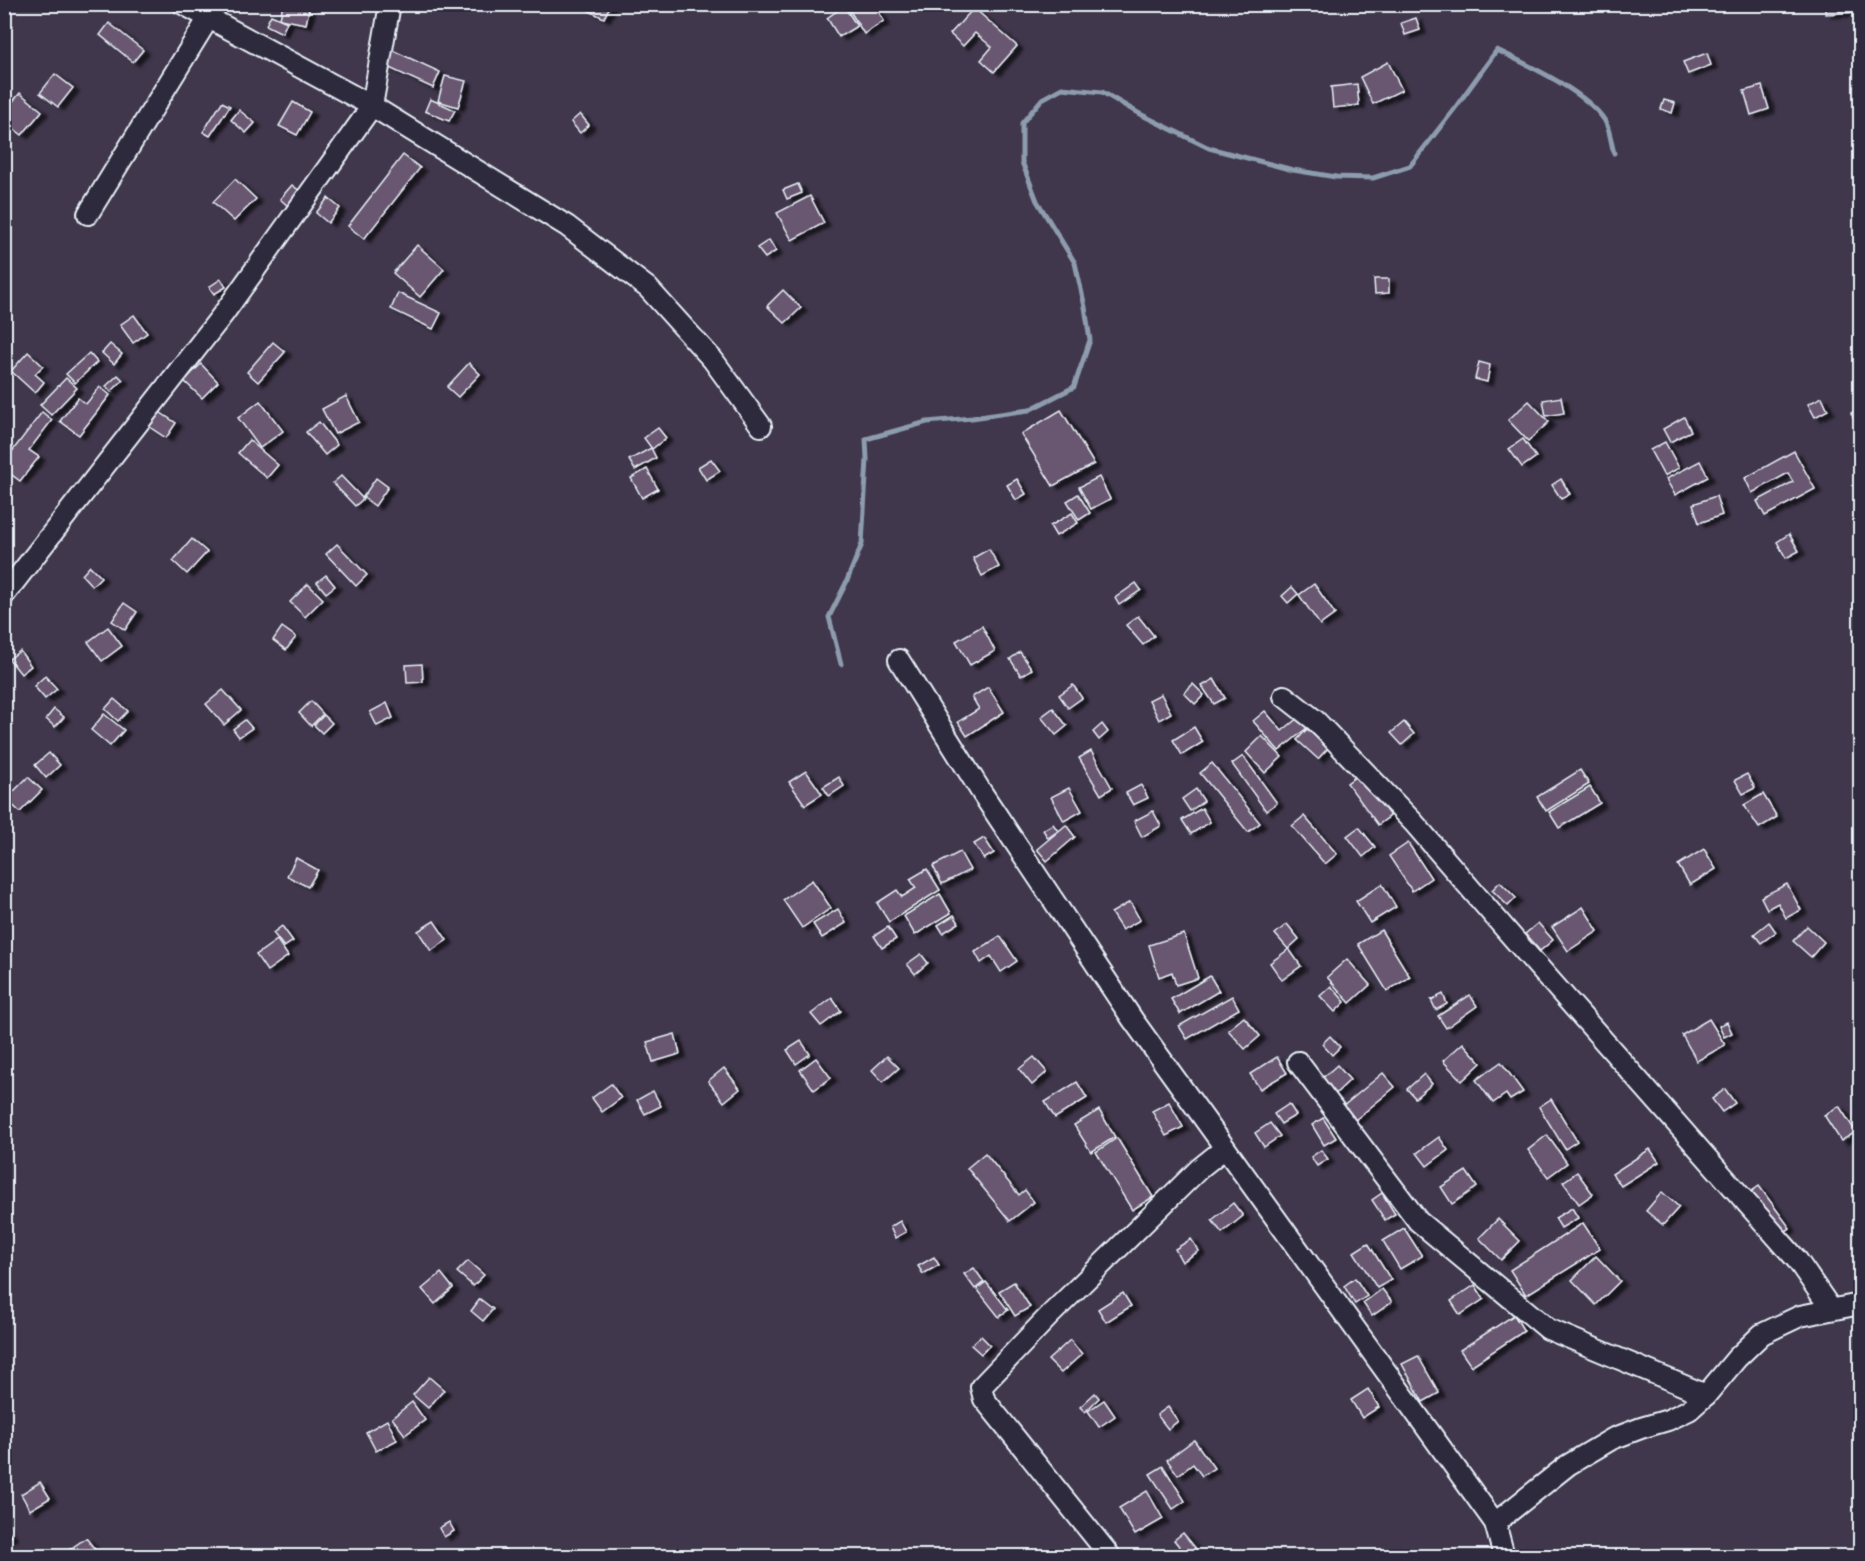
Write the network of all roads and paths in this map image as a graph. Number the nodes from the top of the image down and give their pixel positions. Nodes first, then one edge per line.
1 (183, 4) edge
2 (390, 4) edge
3 (207, 19) junction
4 (372, 106) junction
5 (88, 214) dead end
6 (761, 426) dead end
7 (4, 595) edge
8 (899, 660) dead end
9 (1284, 696) dead end
10 (1298, 1062) dead end
11 (1225, 1148) junction
12 (1860, 1304) edge
13 (1831, 1309) junction
14 (1706, 1395) junction
15 (1495, 1523) junction
16 (1110, 1557) edge
17 (1504, 1557) edge

1 - 3 street
2 - 4 street
3 - 4 street
3 - 5 street
4 - 6 street
4 - 7 street
8 - 11 street
9 - 13 street
10 - 14 street
11 - 15 street
11 - 16 street
12 - 13 street
13 - 14 street
14 - 15 street
15 - 17 street

